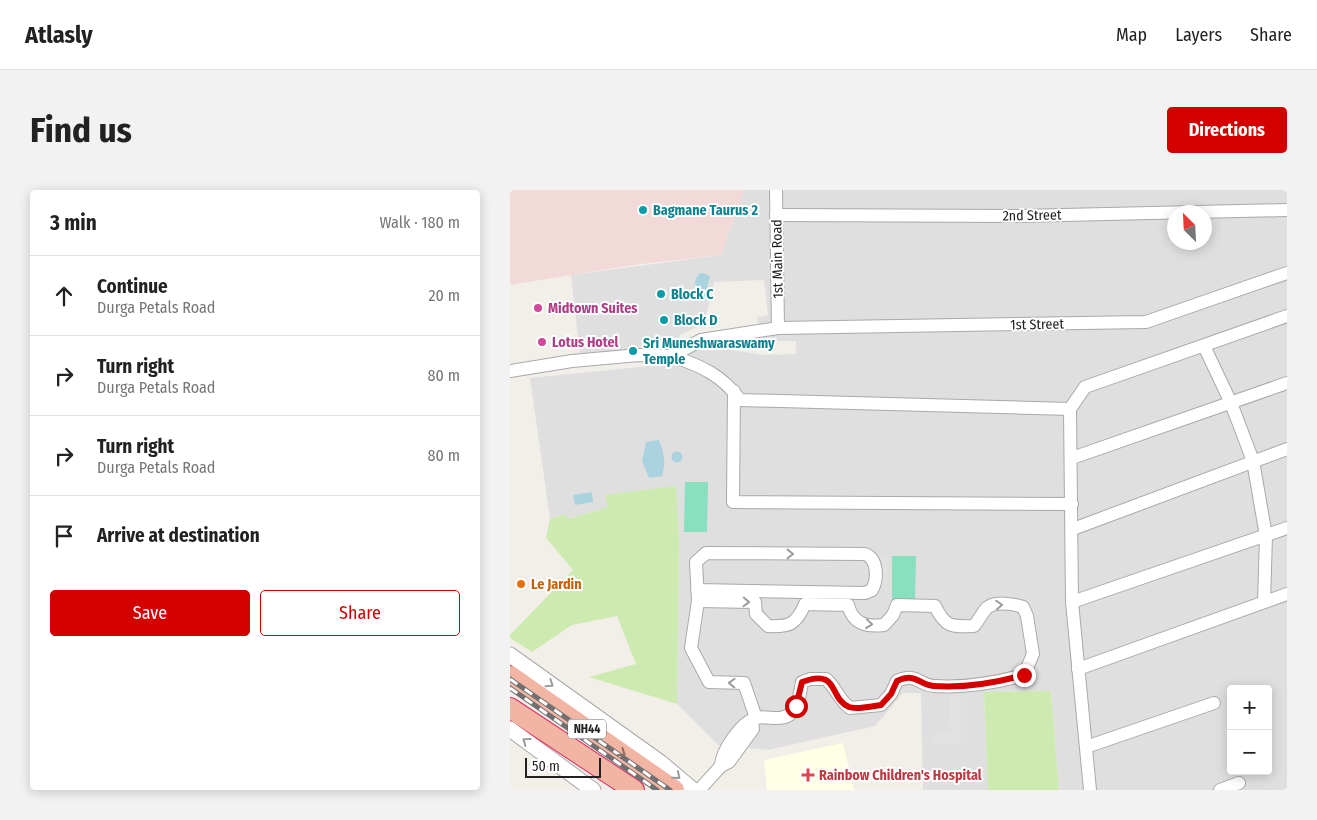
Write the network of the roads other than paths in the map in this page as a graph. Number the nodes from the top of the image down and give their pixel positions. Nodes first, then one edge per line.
1 (776, 190) edge
2 (1287, 210) edge
3 (776, 214) junction
4 (1287, 273) edge
5 (1287, 316) edge
6 (778, 328) junction
7 (1204, 346) junction
8 (672, 356) junction
9 (510, 371) edge
10 (1287, 383) edge
11 (734, 391) junction
12 (1231, 402) junction
13 (1070, 409) junction
14 (1287, 449) edge
15 (1072, 458) junction
16 (1253, 461) junction
17 (1072, 504) junction
18 (1287, 528) edge
19 (1073, 529) junction
20 (1266, 536) junction
21 (1287, 594) edge
22 (698, 595) junction
23 (826, 598) junction
24 (1072, 602) junction
25 (1264, 602) junction
26 (510, 655) edge
27 (1078, 669) junction
28 (510, 676) edge
29 (1214, 703) dead end
30 (510, 708) edge
31 (754, 719) junction
32 (510, 730) edge
33 (1086, 747) junction
34 (1239, 783) dead end
35 (594, 790) edge
36 (634, 790) edge
37 (674, 790) edge
38 (693, 790) edge
39 (700, 790) edge
40 (1090, 790) edge
41 (1220, 790) edge

1 - 3 street, 1st Main Road
2 - 3 street, 2nd Street
3 - 6 street, 1st Main Road
4 - 6 street, 1st Street
5 - 7 street
6 - 8 street, 1st Street
7 - 12 street
7 - 13 street
8 - 9 street
8 - 11 street
10 - 12 street
11 - 13 street
11 - 17 street
12 - 15 street
12 - 16 street
13 - 15 street
14 - 16 street
15 - 17 street
16 - 19 street
16 - 20 street
17 - 19 street
18 - 20 street
19 - 24 street
20 - 24 street
20 - 25 street
21 - 25 street
22 - 23 street
22 -> 23 street
22 -> 23 street
31 -> 22 street
23 -> 31 street
24 - 27 street
25 - 27 street
26 -> 38 street
27 - 33 street
28 -> 37 highway, NH44
29 - 33 street
30 - 36 highway, NH44
31 - 39 street
35 -> 32 street
33 - 40 street
34 - 41 street

